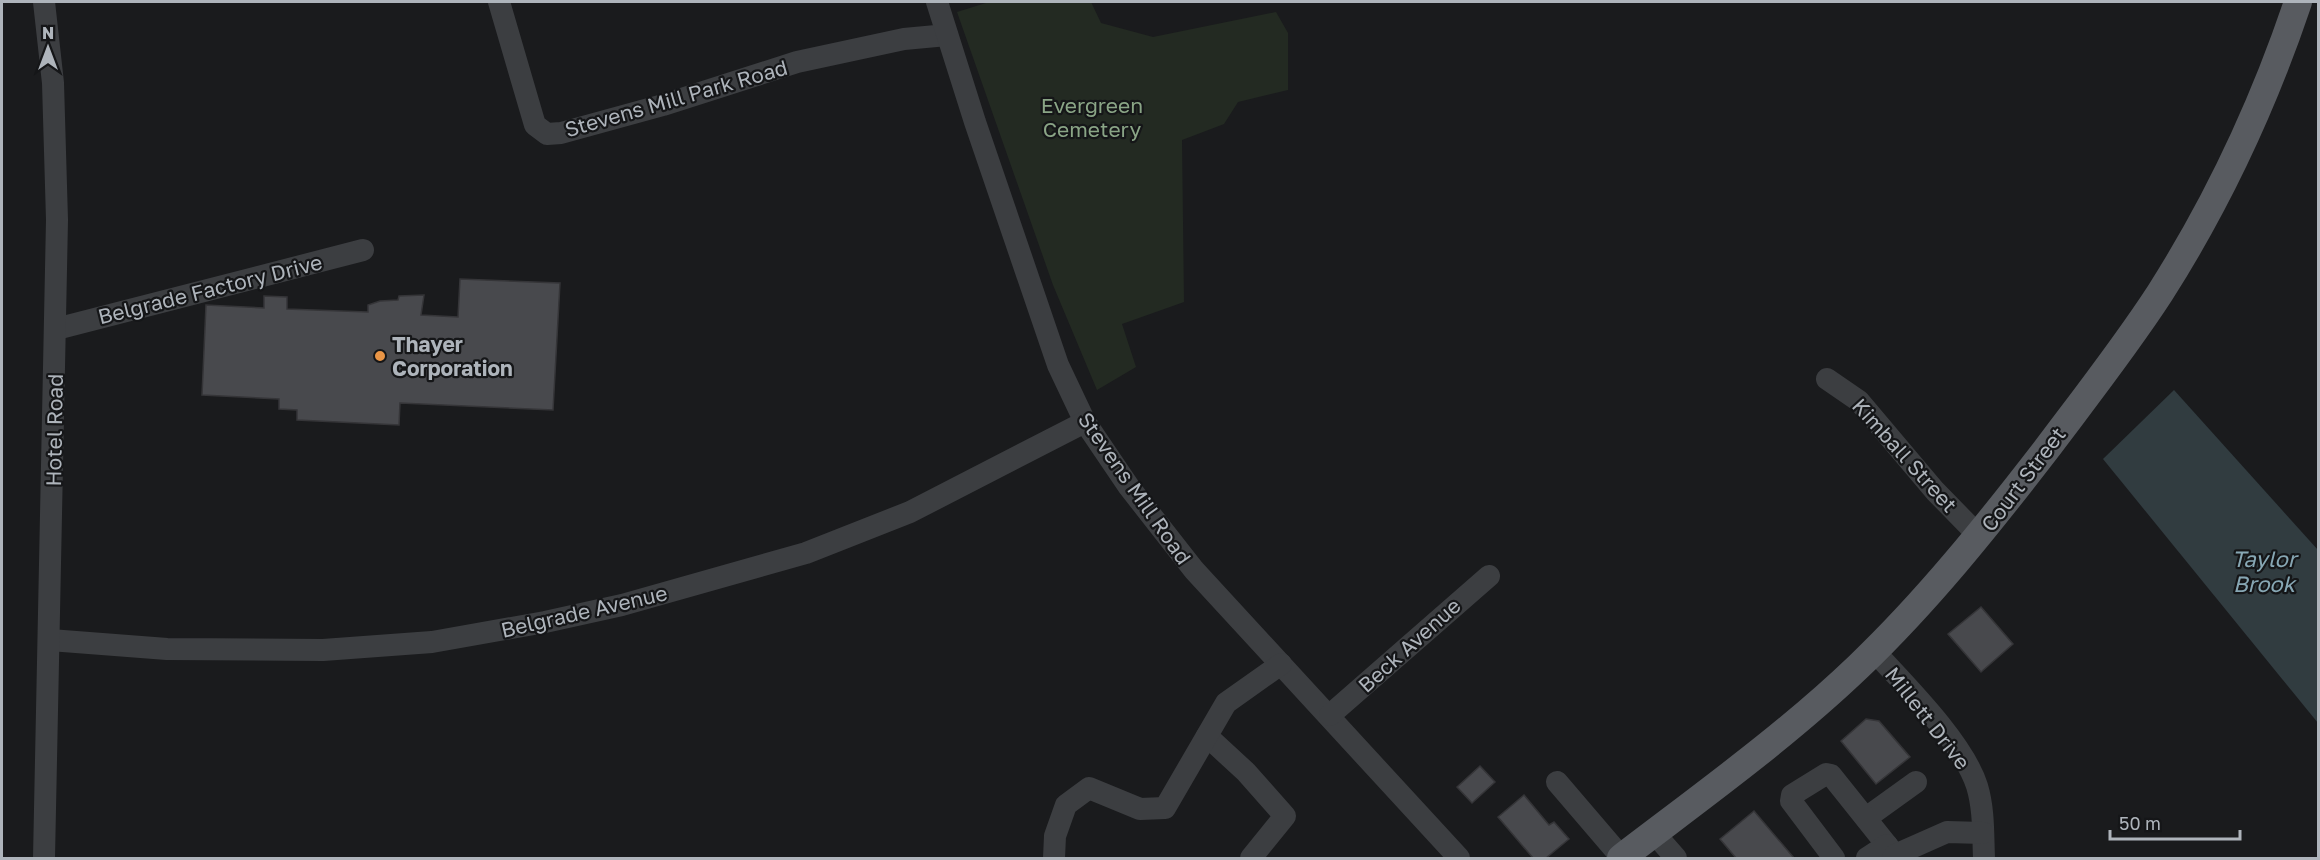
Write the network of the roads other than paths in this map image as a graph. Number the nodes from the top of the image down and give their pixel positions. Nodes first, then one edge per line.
1 (44, 2) edge
2 (499, 2) edge
3 (937, 2) edge
4 (2298, 2) edge
5 (947, 35) junction
6 (363, 250) dead end
7 (56, 328) junction
8 (1827, 379) dead end
9 (1085, 422) junction
10 (1979, 536) junction
11 (1489, 576) dead end
12 (50, 640) junction
13 (1874, 651) junction
14 (1281, 664) junction
15 (1330, 715) junction
16 (1207, 736) junction
17 (1557, 782) dead end
18 (1916, 782) dead end
19 (1866, 818) junction
20 (1654, 833) junction
21 (1983, 833) junction
22 (1892, 853) edge
23 (44, 858) edge
24 (1054, 858) edge
25 (1251, 858) edge
26 (1460, 858) edge
27 (1622, 858) edge
28 (1676, 858) edge
29 (1834, 858) edge
30 (1867, 858) edge
31 (1984, 858) edge

1 - 7 street, Hotel Road
2 - 5 street, Stevens Mill Park Road
3 - 5 street, Stevens Mill Road
4 - 10 main road, Court Street
5 - 9 street, Stevens Mill Road
6 - 7 street, Belgrade Factory Drive
7 - 12 street, Hotel Road
8 - 10 street, Kimball Street
9 - 12 street, Belgrade Avenue
9 - 14 street, Stevens Mill Road
10 - 13 main road, Court Street
11 - 15 street, Beck Avenue
12 - 23 street, Hotel Road
13 - 20 main road, Court Street
13 - 21 street, Millett Drive
14 - 15 street, Stevens Mill Road
14 - 16 street
15 - 26 street, Stevens Mill Road
16 - 24 street
16 - 25 street
17 - 27 street
18 - 19 street
19 - 22 street
19 - 29 street
20 - 27 main road, Court Street
20 - 28 street
21 - 22 street
21 - 31 street, Millett Drive
22 - 30 street

